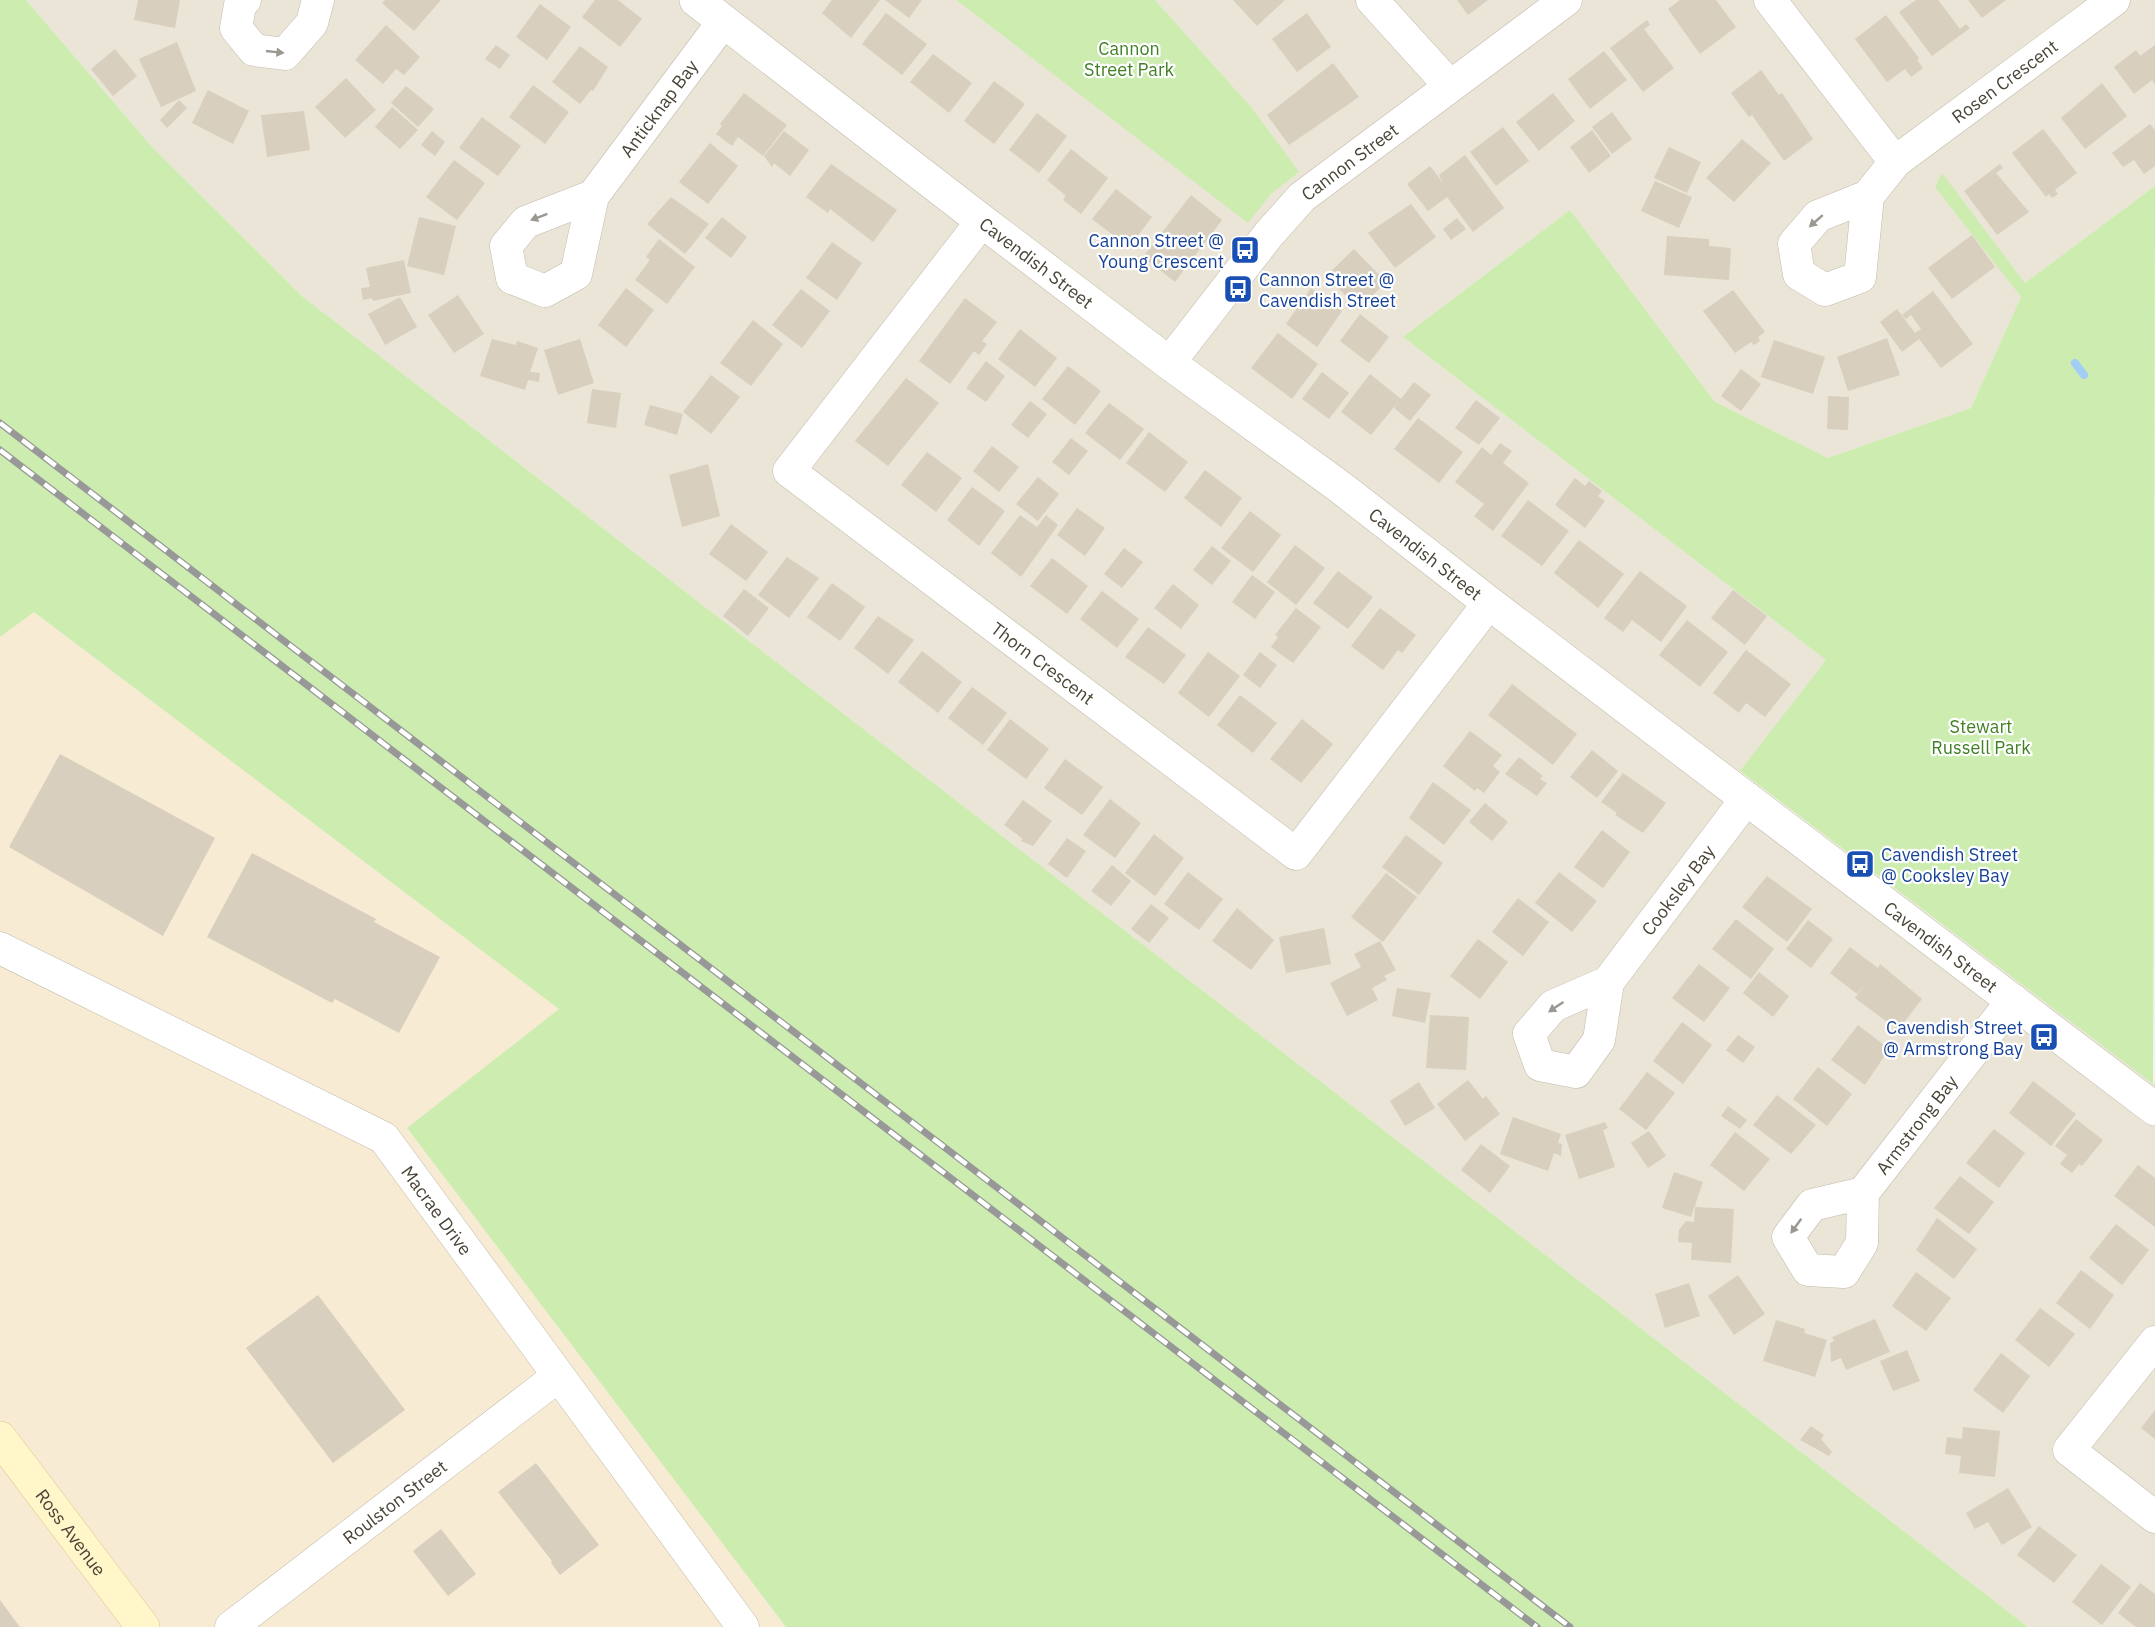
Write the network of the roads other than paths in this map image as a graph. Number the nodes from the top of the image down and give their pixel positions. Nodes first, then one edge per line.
1 (245, 0) edge
2 (318, 0) edge
3 (696, 0) edge
4 (1372, 0) edge
5 (1566, 0) edge
6 (1770, 0) edge
7 (2114, 0) edge
8 (723, 22) junction
9 (1450, 86) junction
10 (1895, 162) junction
11 (593, 196) dead end
12 (1868, 196) dead end
13 (982, 221) junction
14 (1169, 363) junction
15 (1489, 603) junction
16 (1748, 798) junction
17 (0, 948) edge
18 (1608, 982) dead end
19 (2013, 1000) junction
20 (2155, 1109) edge
21 (1863, 1192) dead end
22 (2155, 1342) edge
23 (557, 1377) junction
24 (0, 1438) edge
25 (2155, 1517) edge
26 (143, 1627) edge
27 (231, 1627) edge
28 (743, 1627) edge

1 -> 2 street
3 - 8 street, Cavendish Street
4 - 9 street
5 - 9 street, Cannon Street
6 - 10 street
7 - 10 street, Rosen Crescent
8 - 11 street, Anticknap Bay
8 - 13 street, Cavendish Street
9 - 14 street, Cannon Street
10 - 12 street, Rosen Crescent
13 - 14 street, Cavendish Street
13 - 15 street, Thorn Crescent
14 - 15 street, Cavendish Street
15 - 16 street, Cavendish Street
16 - 18 street, Cooksley Bay
16 - 19 street, Cavendish Street
17 - 23 street, Macrae Drive
19 - 20 street, Cavendish Street
19 - 21 street, Armstrong Bay
22 - 25 street
23 - 27 street, Roulston Street
23 - 28 street, Macrae Drive
24 - 26 main road, Ross Avenue

